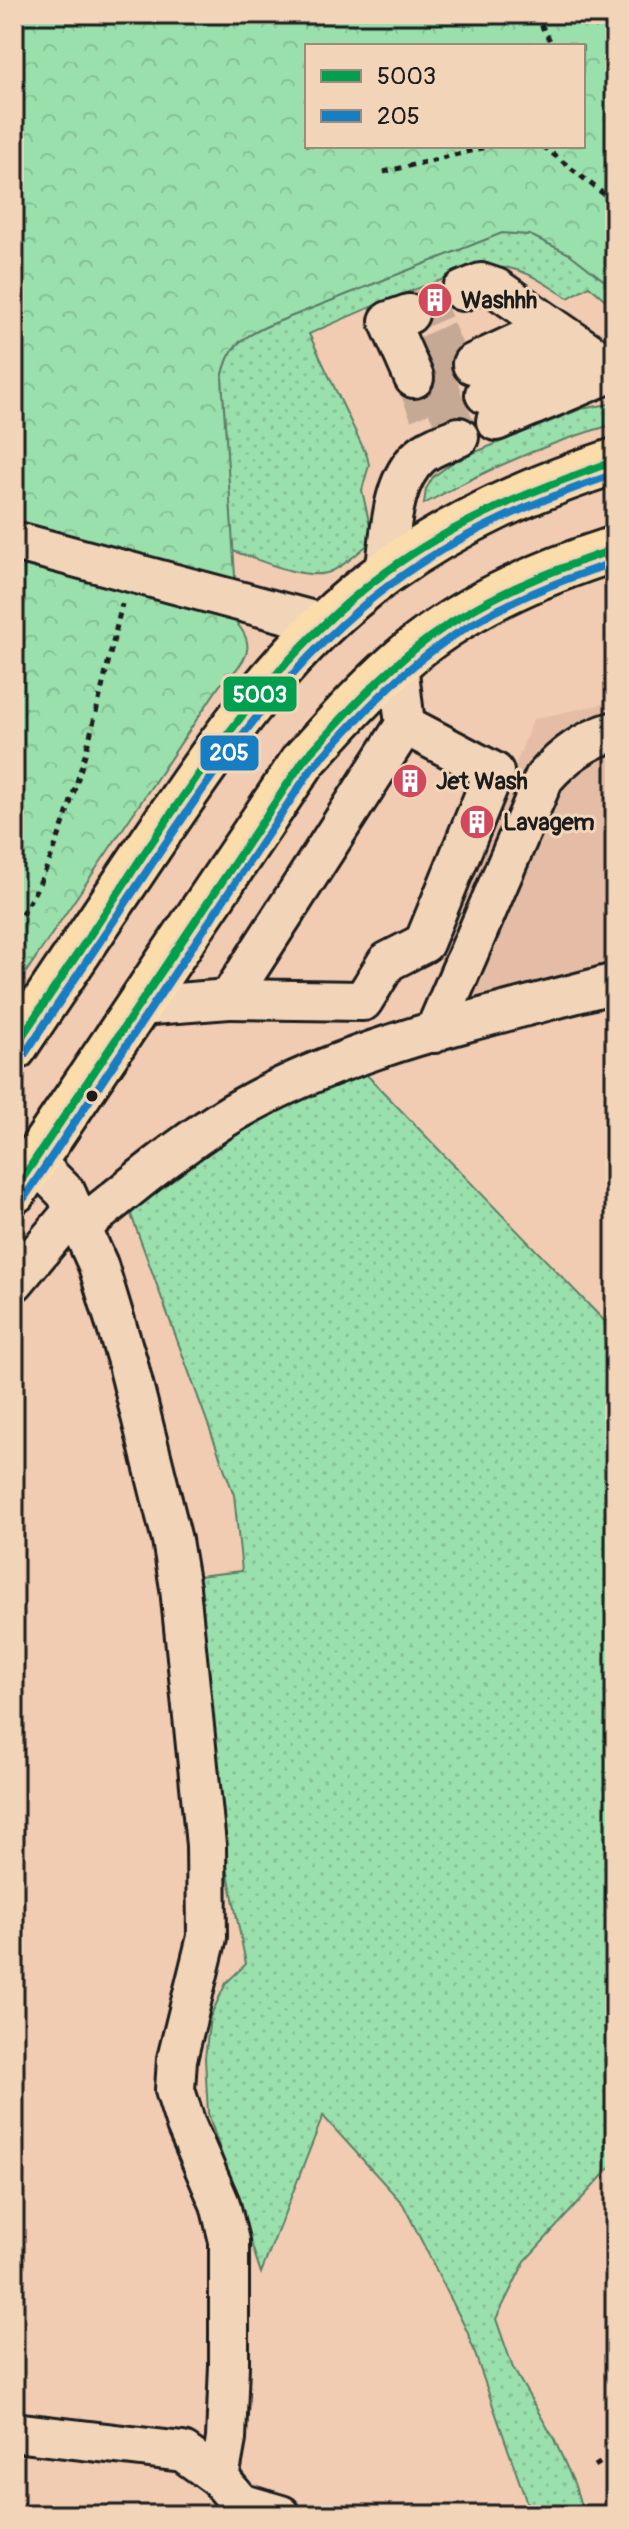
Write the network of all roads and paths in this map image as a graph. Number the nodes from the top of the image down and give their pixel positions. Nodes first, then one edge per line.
1 (535, 14) edge
2 (552, 44) edge
3 (483, 148) edge
4 (546, 148) edge
5 (384, 172) dead end
6 (615, 203) edge
7 (462, 291) tunnel mouth
8 (409, 314) tunnel mouth
9 (540, 319) junction
10 (584, 349) junction
11 (416, 365) tunnel mouth
12 (615, 370) edge
13 (479, 380) junction
14 (446, 438) tunnel mouth
15 (615, 461) edge
16 (14, 541) edge
17 (615, 549) edge
18 (129, 572) junction
19 (385, 573) junction
20 (325, 624) junction
21 (398, 663) junction
22 (405, 725) junction
23 (615, 731) edge
24 (14, 912) edge
25 (21, 916) junction
26 (14, 924) edge
27 (615, 983) edge
28 (229, 999) junction
29 (139, 1006) junction
30 (434, 1033) junction
31 (14, 1048) edge
32 (24, 1176) edge
33 (78, 1218) junction
34 (14, 1282) edge
35 (14, 2432) edge
36 (615, 2453) edge
37 (595, 2466) dead end
38 (228, 2499) edge
39 (281, 2515) edge

1 - 2 path
3 - 5 path
4 - 6 path
7 - 9 street
8 - 11 street
9 - 10 street
9 - 13 street
10 - 12 street
10 - 13 street
12 - 13 street
14 - 19 street
15 - 19 main road
16 - 18 street
17 - 21 main road
18 - 20 street
18 - 25 path
19 - 20 main road
20 - 31 main road
21 - 22 street
21 - 29 main road
22 - 28 street
22 - 28 street
23 - 30 street
24 - 25 path
25 - 26 path
27 - 30 street
28 - 29 street
29 - 32 main road
30 - 33 street
32 - 33 street
33 - 34 street
33 - 38 street
35 - 38 street
36 - 37 path
38 - 39 street

